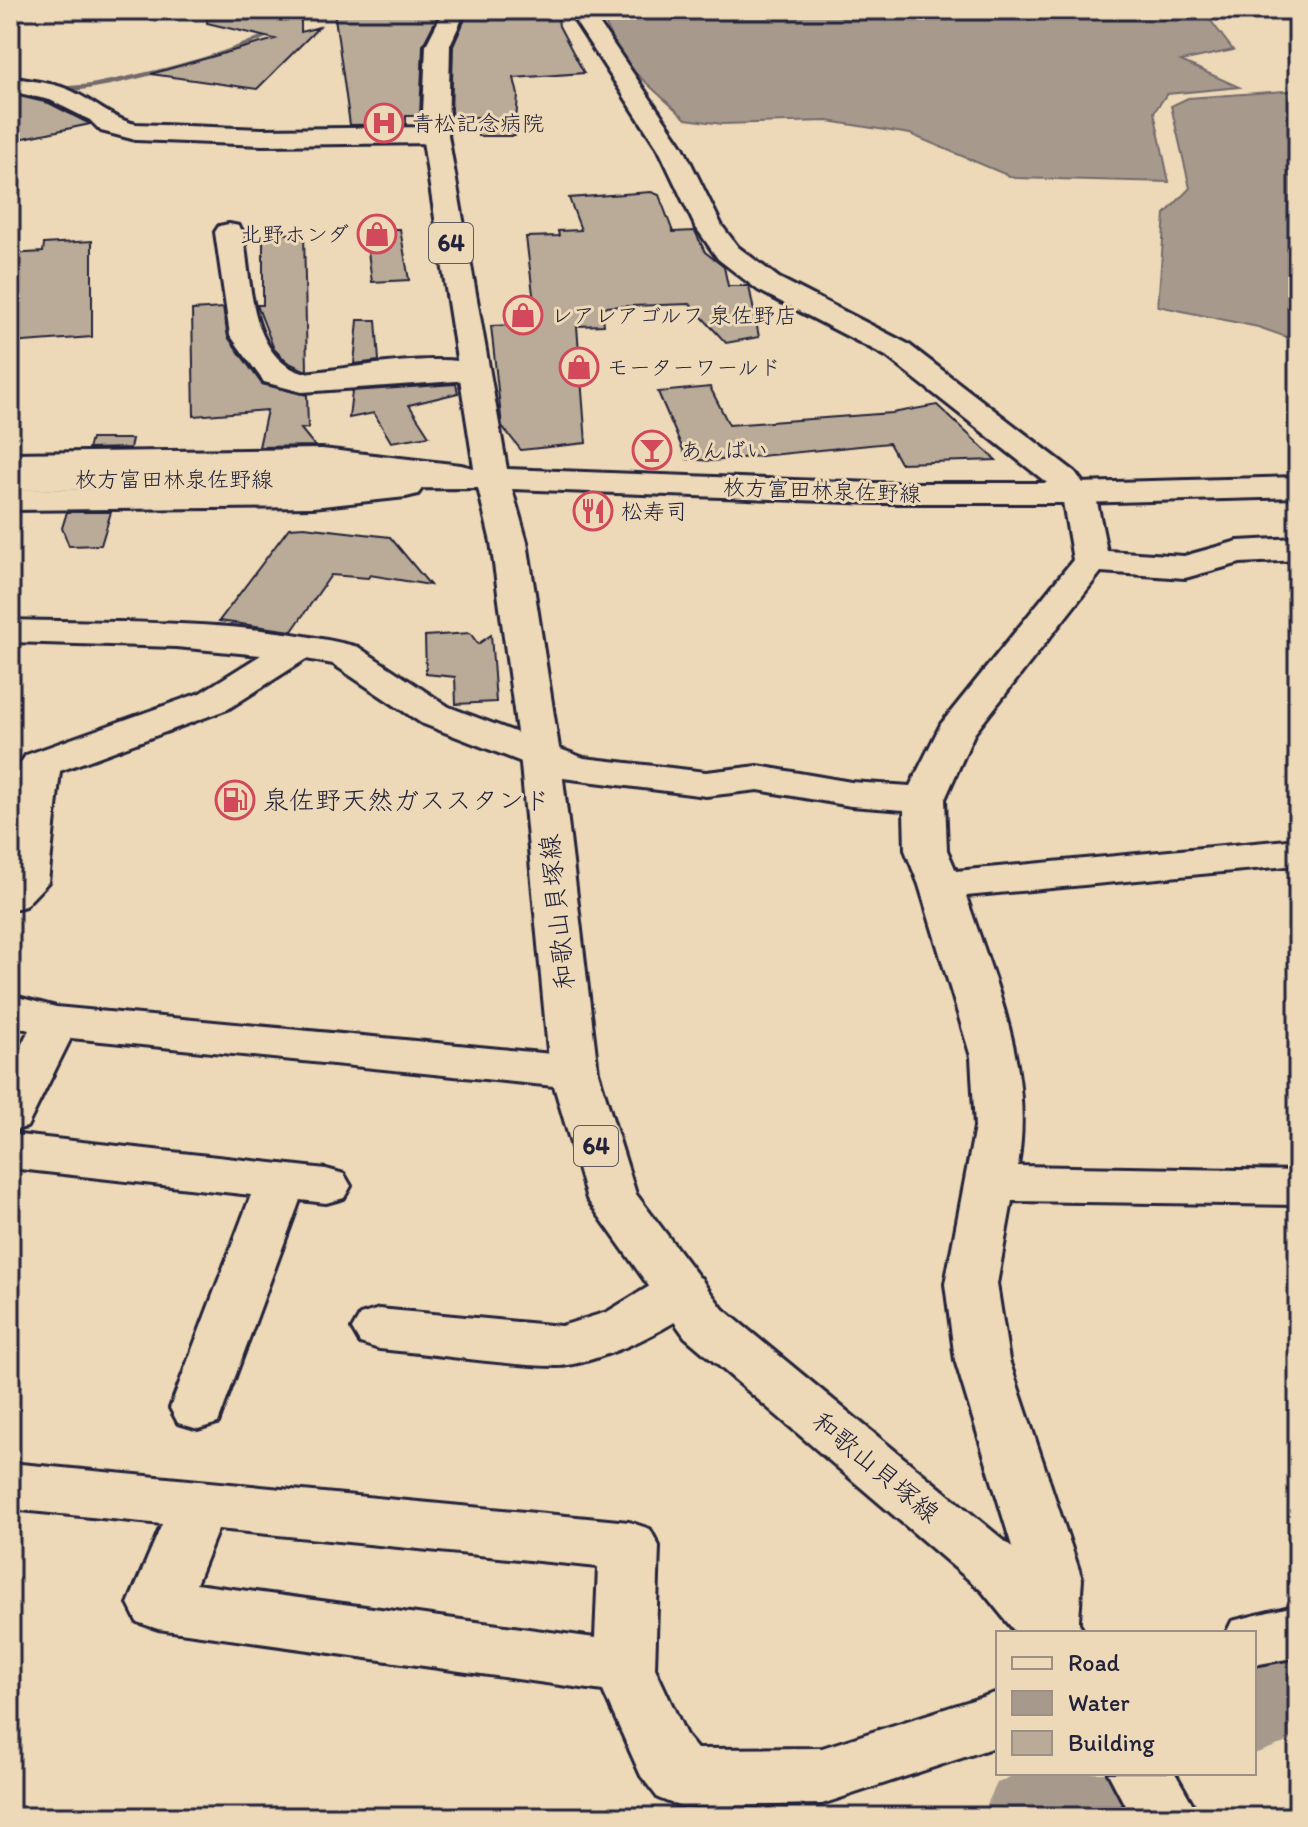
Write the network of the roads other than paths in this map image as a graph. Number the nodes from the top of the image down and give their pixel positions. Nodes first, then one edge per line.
1 (455, 10) edge
2 (579, 10) edge
3 (10, 84) edge
4 (435, 135) junction
5 (229, 232) dead end
6 (473, 372) junction
7 (10, 463) edge
8 (492, 478) junction
9 (10, 480) edge
10 (1298, 487) edge
11 (1077, 493) junction
12 (10, 500) edge
13 (1298, 549) edge
14 (1091, 561) junction
15 (10, 631) edge
16 (300, 647) junction
17 (540, 754) junction
18 (924, 799) junction
19 (22, 816) edge
20 (1298, 852) edge
21 (941, 885) junction
22 (10, 897) edge
23 (10, 1010) edge
24 (39, 1036) edge
25 (574, 1072) junction
26 (10, 1115) edge
27 (10, 1151) edge
28 (989, 1183) junction
29 (1298, 1188) edge
30 (682, 1292) junction
31 (379, 1329) dead end
32 (198, 1408) dead end
33 (10, 1486) edge
34 (199, 1505) junction
35 (1052, 1631) edge
36 (1298, 1631) edge
37 (1256, 1639) edge
38 (624, 1668) junction
39 (996, 1720) edge
40 (1141, 1775) edge
41 (1167, 1817) edge

1 - 4 street, 和歌山貝塚線 / 64
2 - 11 street
3 - 4 street
4 - 6 street, 和歌山貝塚線 / 64
5 - 6 street
6 - 8 street, 和歌山貝塚線 / 64
7 - 8 street
8 - 9 street, 枚方富田林泉佐野線
8 - 11 street, 枚方富田林泉佐野線
8 - 12 street
8 - 17 street, 和歌山貝塚線 / 64
10 - 11 street, 枚方富田林泉佐野線
11 - 14 street
13 - 14 street
14 - 18 street
15 - 16 street
16 - 17 street
16 - 19 street
17 - 18 street
17 - 25 street, 和歌山貝塚線 / 64
18 - 21 street
19 - 22 street
20 - 21 street
21 - 28 street
23 - 24 street
24 - 25 street
24 - 26 street
25 - 30 street, 和歌山貝塚線 / 64
27 - 32 street
28 - 29 street
28 - 35 street
30 - 31 street
30 - 35 street, 和歌山貝塚線 / 64
33 - 34 street
34 - 38 street
34 - 38 street
36 - 37 street
38 - 39 street
40 - 41 street

